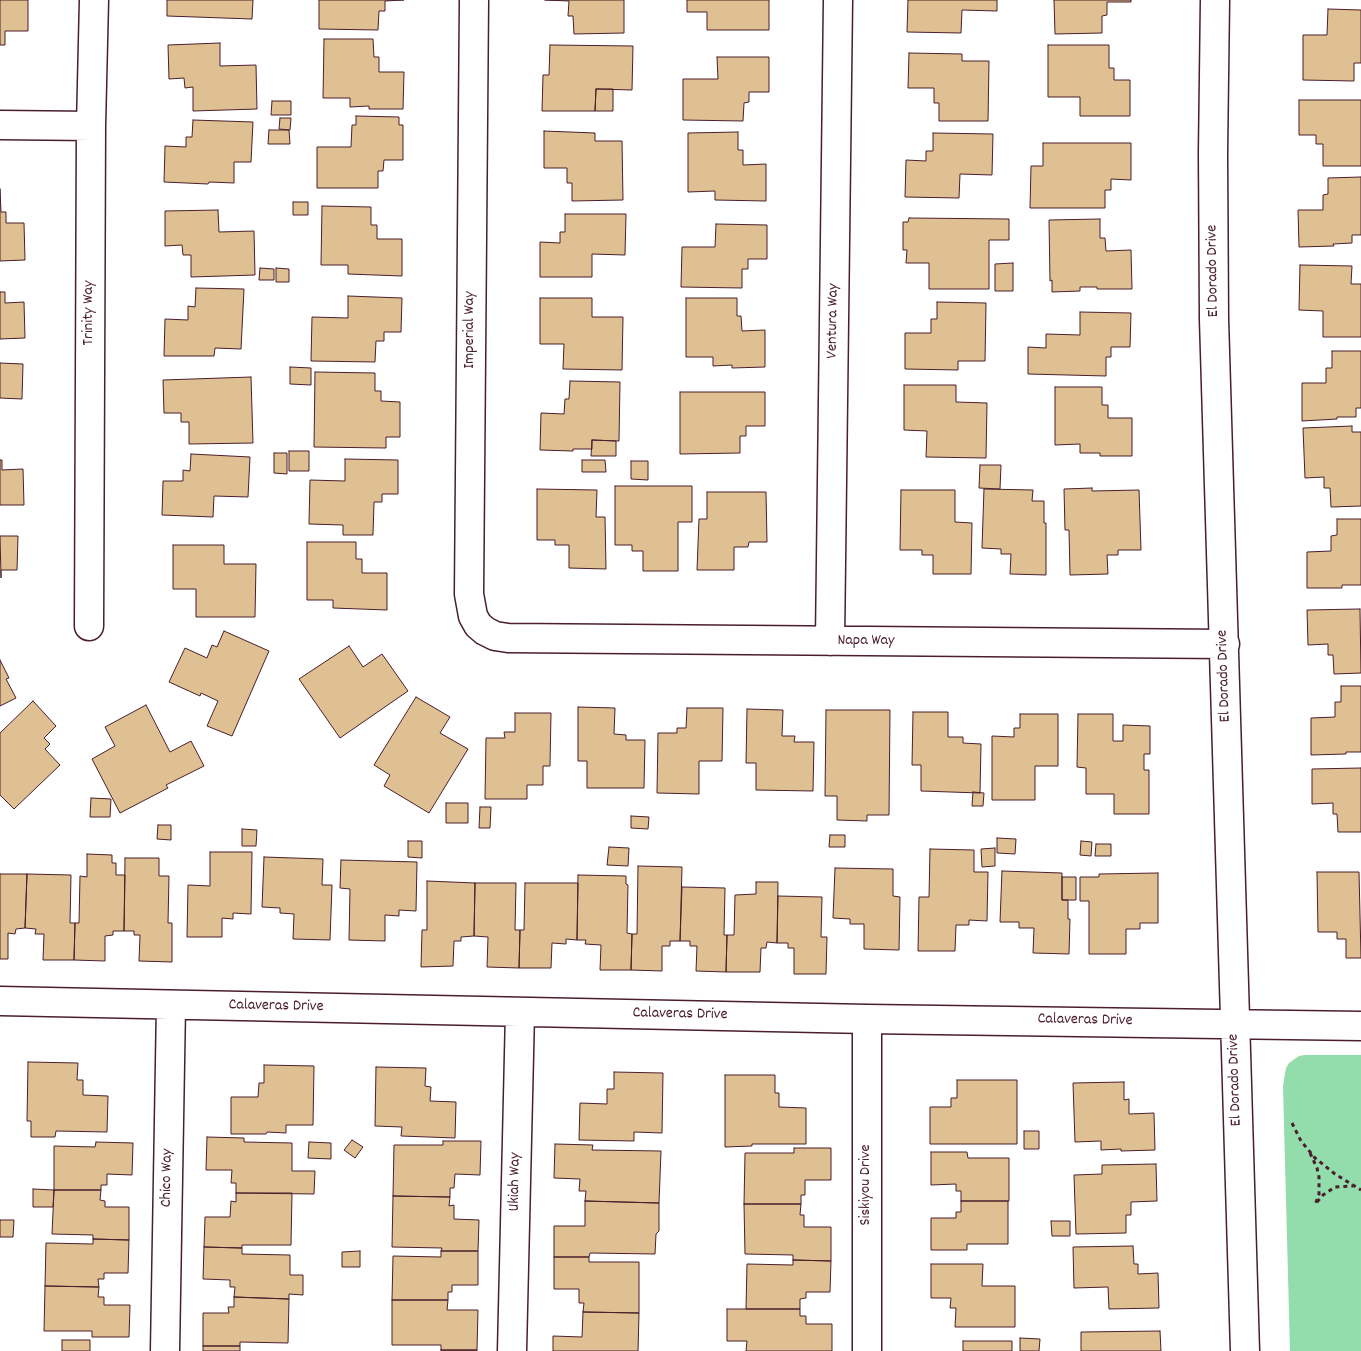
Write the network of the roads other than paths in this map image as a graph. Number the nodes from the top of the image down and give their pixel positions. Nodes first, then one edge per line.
1 (94, 0) edge
2 (474, 0) edge
3 (838, 0) edge
4 (1214, 0) edge
5 (0, 125) edge
6 (91, 126) junction
7 (89, 626) dead end
8 (508, 638) joint
9 (830, 641) junction
10 (1224, 644) junction
11 (0, 1001) edge
12 (171, 1005) junction
13 (520, 1012) junction
14 (867, 1018) junction
15 (1234, 1023) junction
16 (1361, 1026) edge
17 (165, 1351) edge
18 (512, 1351) edge
19 (867, 1351) edge
20 (1245, 1351) edge

1 - 6 street, Trinity Way
2 - 8 street, Imperial Way
3 - 9 street, Ventura Way
4 - 10 street, El Dorado Drive
5 - 6 street
6 - 7 street, Trinity Way
8 - 9 street, Napa Way
9 - 10 street, Napa Way
10 - 15 street, El Dorado Drive
11 - 12 street, Calaveras Drive
12 - 13 street, Calaveras Drive
12 - 17 street, Chico Way
13 - 14 street, Calaveras Drive
13 - 18 street, Ukiah Way
14 - 15 street, Calaveras Drive
14 - 19 street, Siskiyou Drive
15 - 16 street, Calaveras Drive
15 - 20 street, El Dorado Drive

